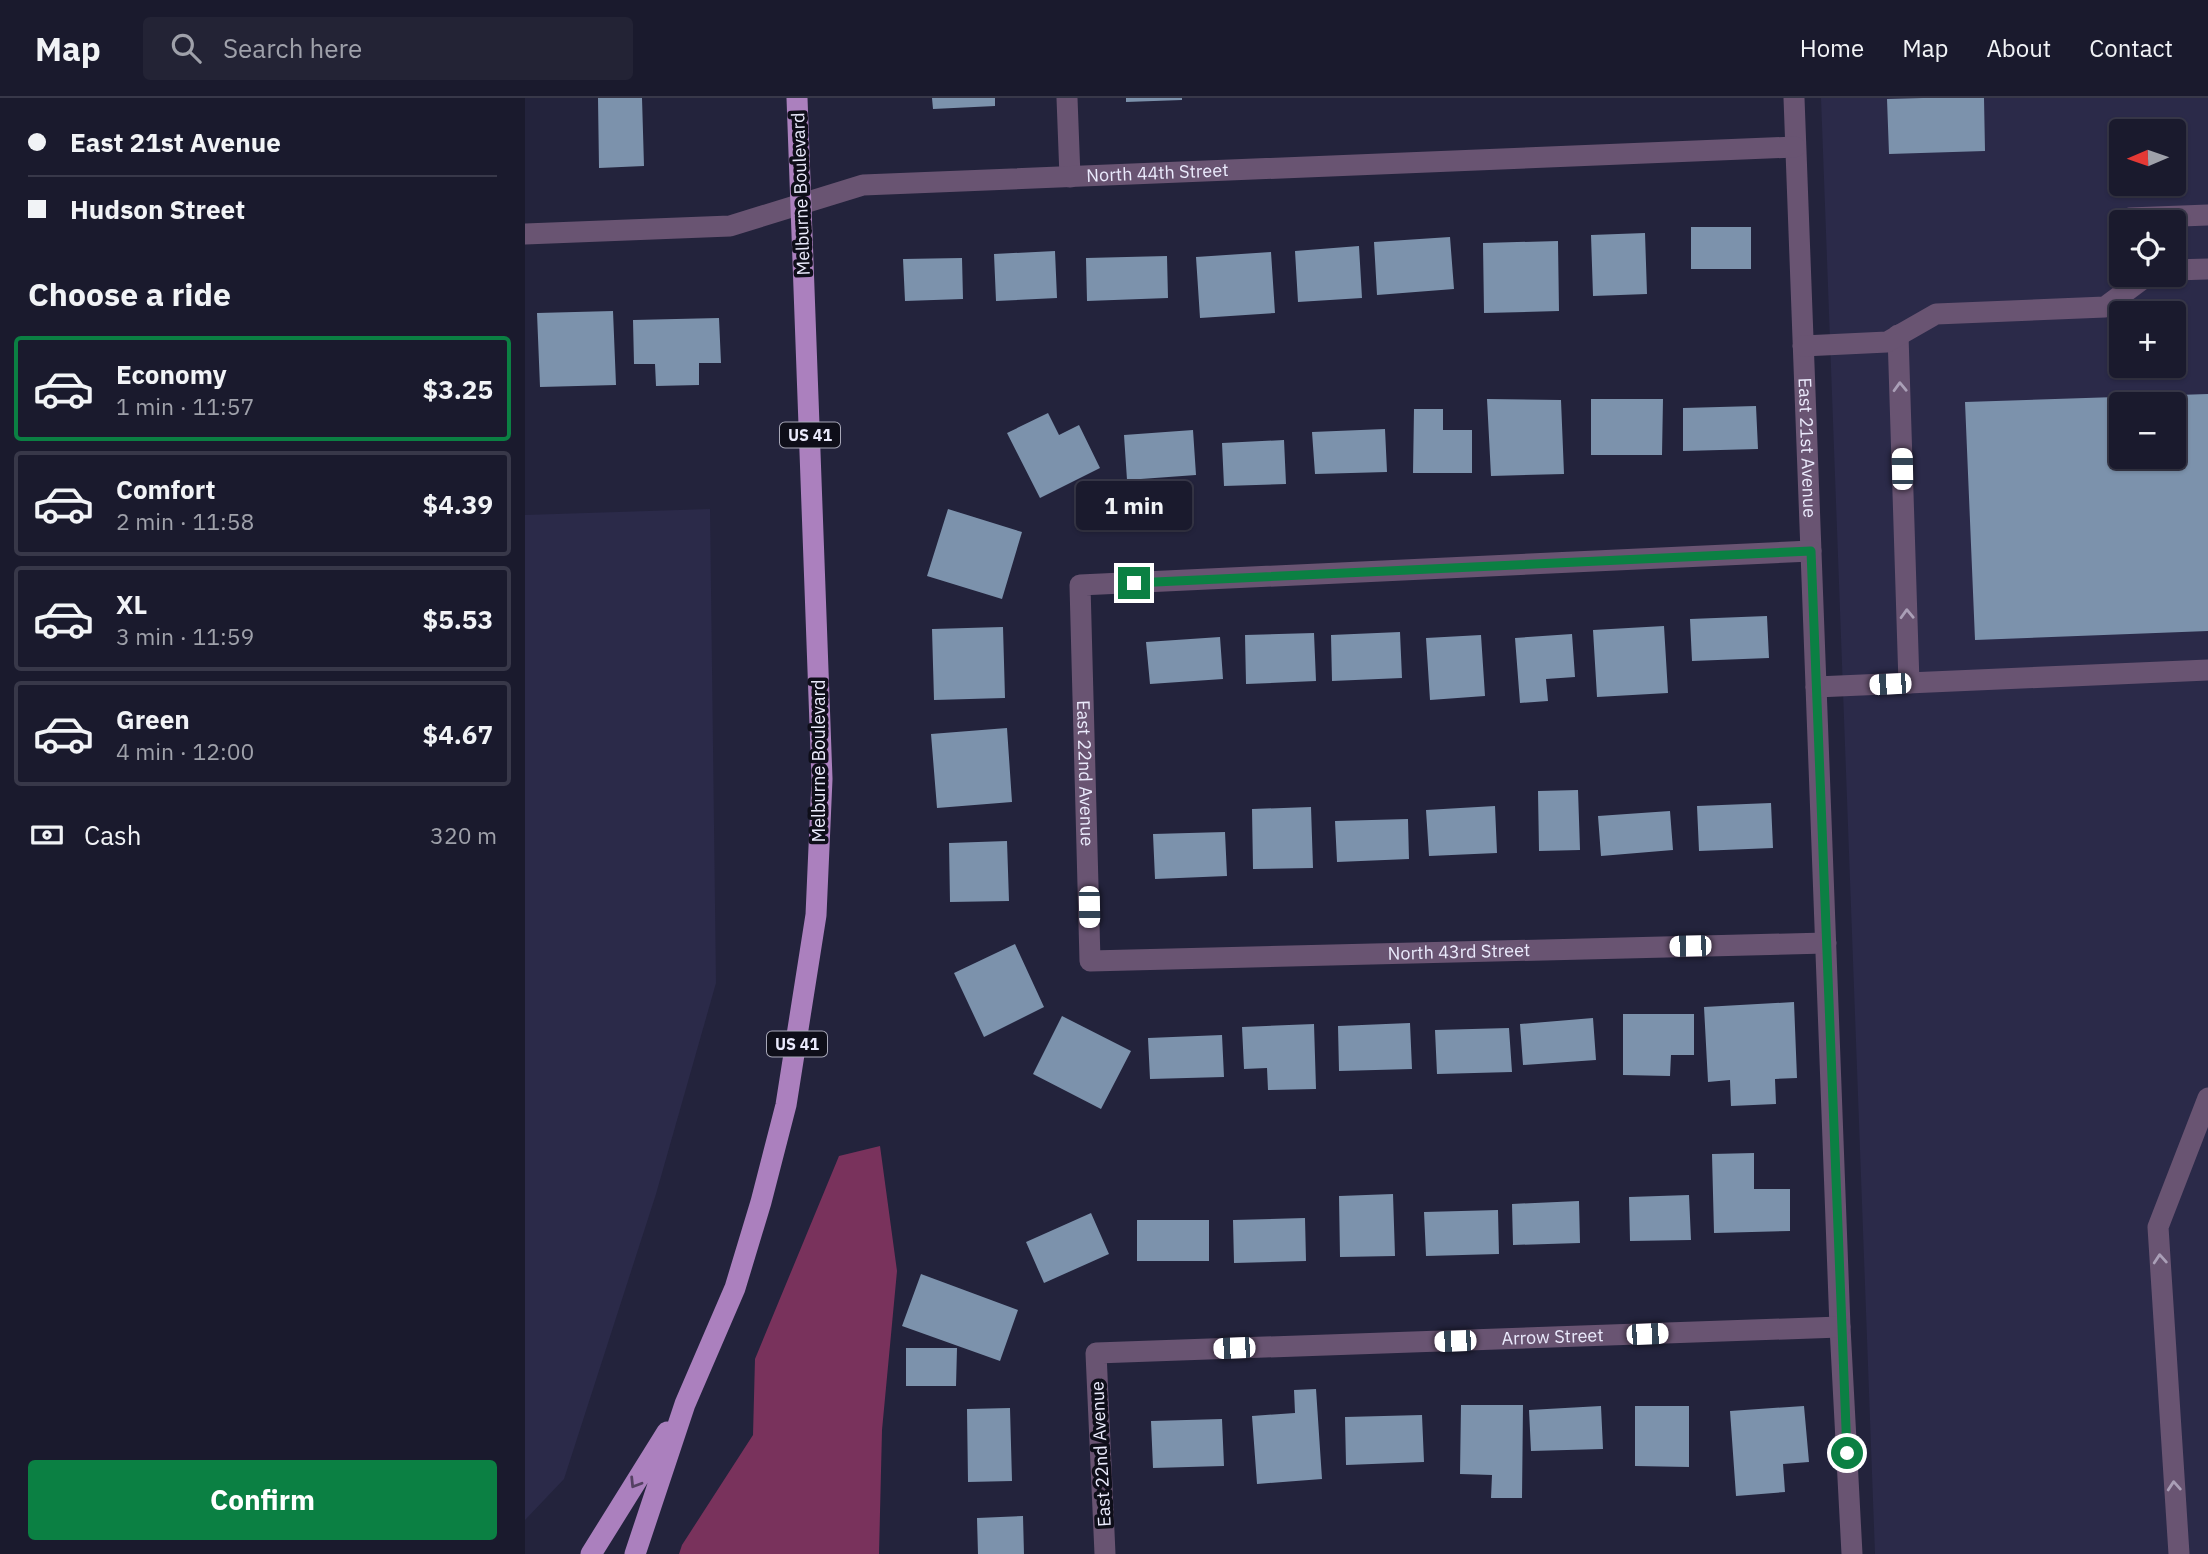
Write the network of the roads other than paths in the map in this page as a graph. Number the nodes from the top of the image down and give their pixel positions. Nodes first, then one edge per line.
1 (797, 98) edge
2 (1067, 98) edge
3 (1794, 98) edge
4 (1795, 147) junction
5 (1070, 177) junction
6 (801, 204) junction
7 (2208, 215) edge
8 (2186, 216) edge
9 (525, 234) edge
10 (2208, 269) edge
11 (2186, 270) edge
12 (2128, 287) edge
13 (1898, 335) junction
14 (1803, 346) junction
15 (1811, 551) junction
16 (2208, 670) edge
17 (1909, 683) junction
18 (1817, 687) junction
19 (1826, 943) junction
20 (1090, 961) joint
21 (2208, 1098) edge
22 (2200, 1142) edge
23 (1840, 1327) junction
24 (1096, 1353) joint
25 (685, 1404) junction
26 (591, 1554) edge
27 (635, 1554) edge
28 (1105, 1554) edge
29 (1852, 1554) edge
30 (2179, 1554) edge

1 - 6 main road, Melburne Boulevard / US 41
2 - 5 street
3 - 4 street, East 21st Avenue
4 - 5 street, North 44th Street
4 - 14 street, East 21st Avenue
5 - 6 street, North 44th Street
6 - 9 street, North 44th Street
6 - 25 main road, Melburne Boulevard / US 41
7 - 8 street
10 - 11 street
12 - 13 street
13 - 14 street
17 -> 13 street
14 - 15 street, East 21st Avenue
15 - 18 street, East 21st Avenue
15 - 20 street, East 22nd Avenue
16 - 17 street
17 - 18 street
18 - 19 street, East 21st Avenue
19 - 20 street, North 43rd Street
19 - 23 street, East 21st Avenue
21 - 22 street
30 -> 22 street
23 - 24 street, Arrow Street
23 - 29 street, East 21st Avenue
24 - 28 street, East 22nd Avenue
25 -> 26 main road, Melburne Boulevard / US 41
25 - 27 main road, Melburne Boulevard / US 41

